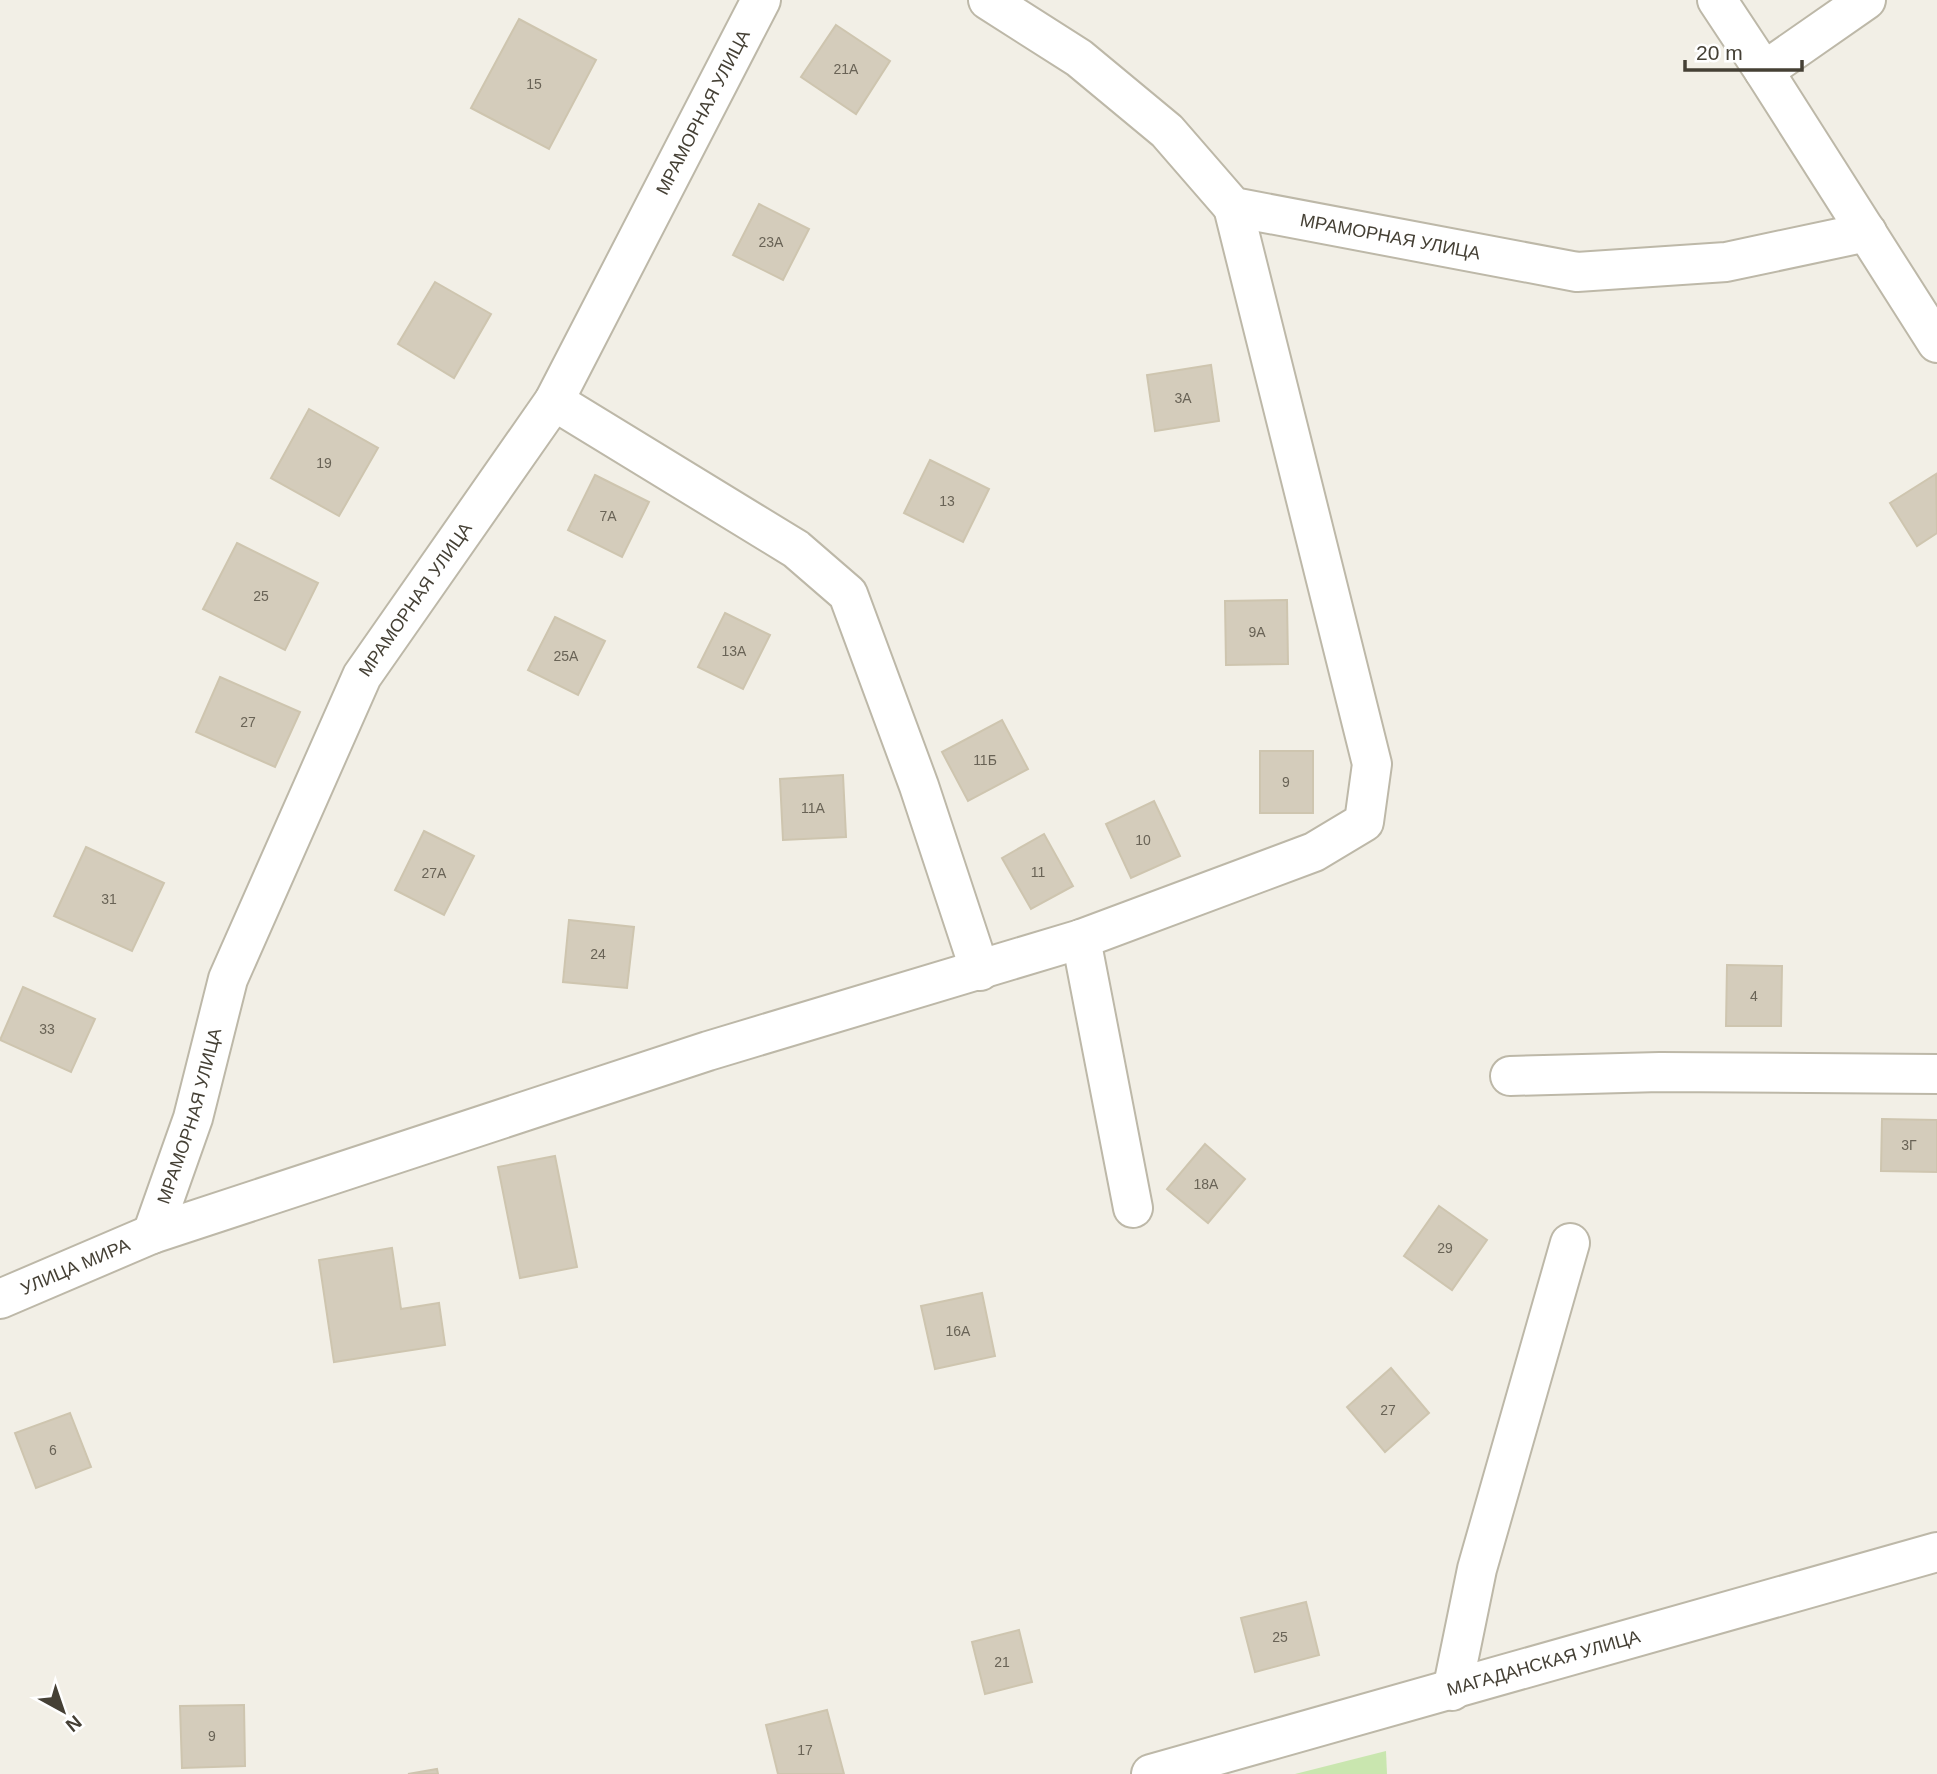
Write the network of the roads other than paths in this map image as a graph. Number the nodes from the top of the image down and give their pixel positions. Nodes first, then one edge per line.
1 (761, 0) edge
2 (988, 0) edge
3 (1717, 0) edge
4 (1866, 0) edge
5 (1764, 71) junction
6 (1233, 207) junction
7 (1867, 232) junction
8 (1937, 343) edge
9 (554, 401) junction
10 (1081, 939) junction
11 (980, 971) junction
12 (1937, 1074) edge
13 (1510, 1076) dead end
14 (1133, 1208) dead end
15 (152, 1234) junction
16 (1570, 1243) dead end
17 (0, 1298) edge
18 (1937, 1552) edge
19 (1452, 1691) junction
20 (1152, 1774) edge

1 - 9 street, МРАМОРНАЯ УЛИЦА
2 - 6 street
3 - 5 street
4 - 5 street
5 - 7 street
6 - 7 street, МРАМОРНАЯ УЛИЦА
6 - 10 street, УЛИЦА МИРА
7 - 8 street
9 - 11 street
9 - 15 street, МРАМОРНАЯ УЛИЦА
10 - 11 street, УЛИЦА МИРА
10 - 14 street
11 - 15 street, УЛИЦА МИРА
12 - 13 street
15 - 17 street, УЛИЦА МИРА
16 - 19 street
18 - 19 street, МАГАДАНСКАЯ УЛИЦА
19 - 20 street, МАГАДАНСКАЯ УЛИЦА

